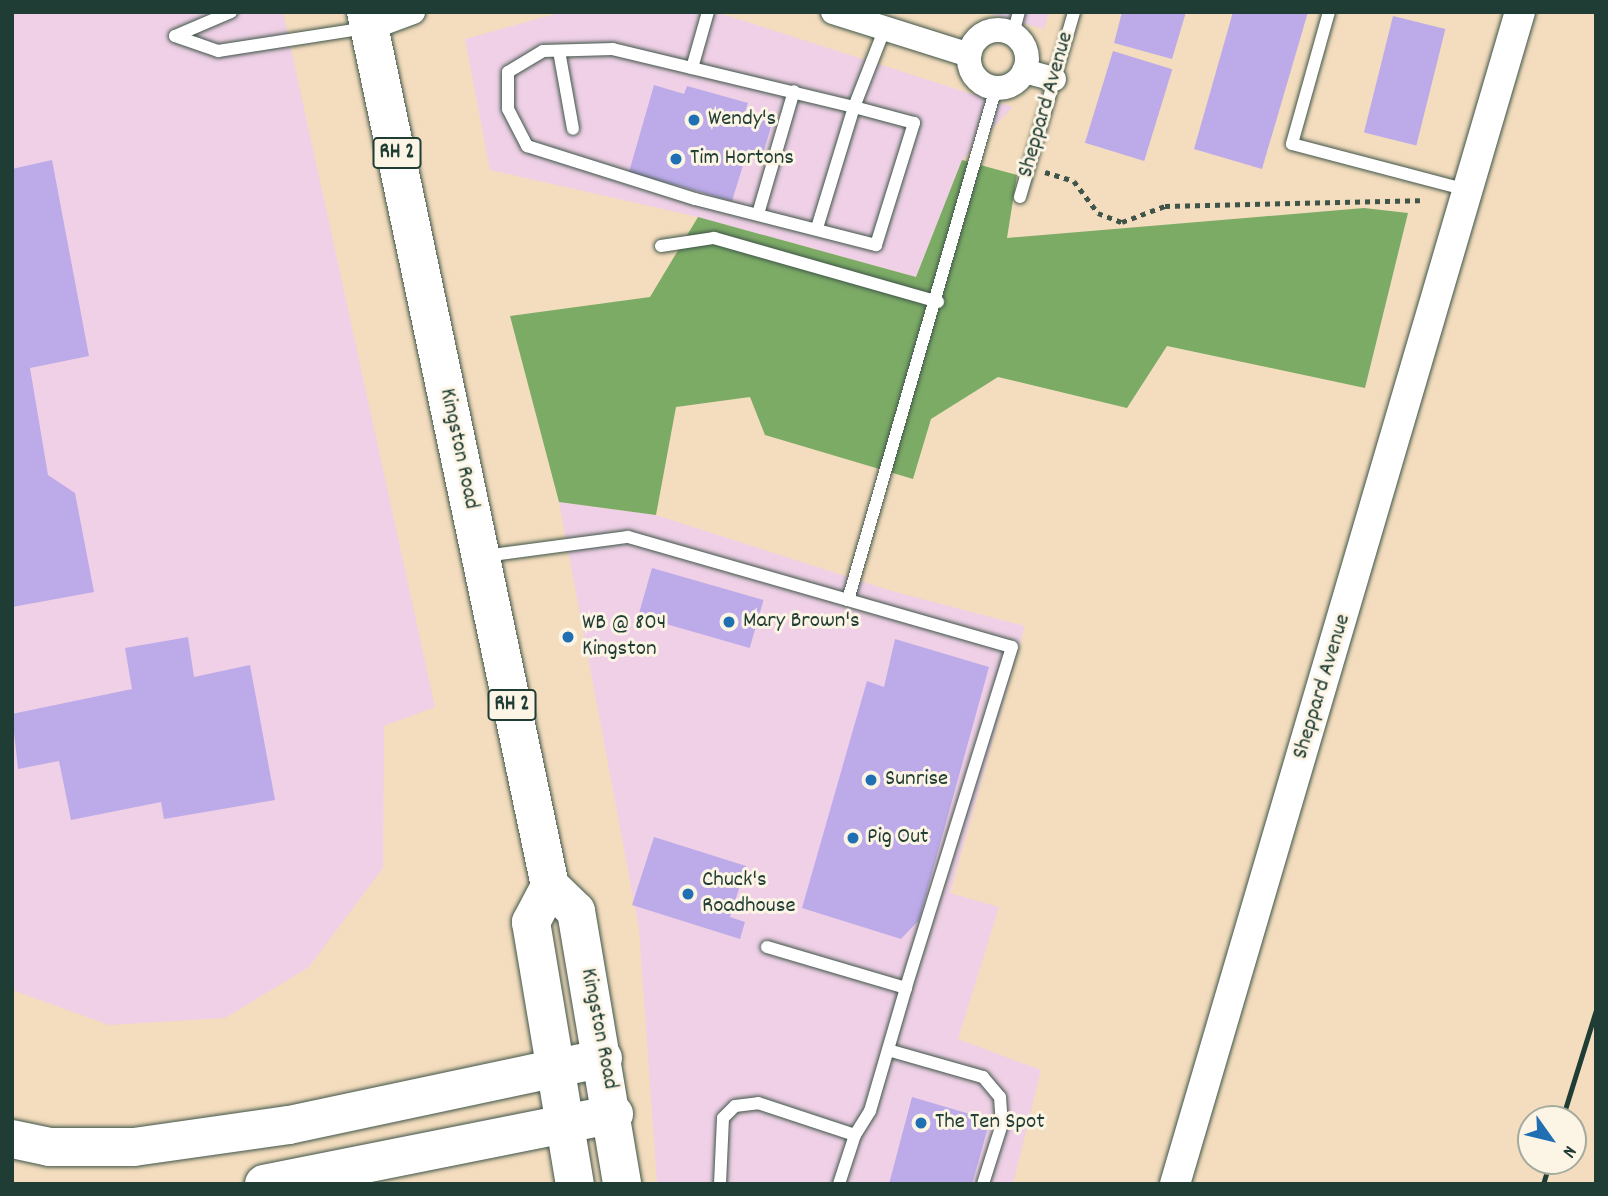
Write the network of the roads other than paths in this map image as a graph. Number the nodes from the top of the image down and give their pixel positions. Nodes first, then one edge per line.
1 (231, 12) edge
2 (413, 12) edge
3 (708, 12) edge
4 (833, 12) edge
5 (1074, 12) edge
6 (1329, 12) edge
7 (1520, 12) edge
8 (368, 20) edge
9 (1016, 23) edge
10 (885, 28) junction
11 (559, 51) junction
12 (969, 55) junction
13 (692, 68) junction
14 (1024, 71) junction
15 (1054, 79) junction
16 (996, 88) junction
17 (794, 91) junction
18 (853, 107) junction
19 (573, 129) dead end
20 (1471, 191) junction
21 (1020, 197) dead end
22 (758, 214) junction
23 (817, 228) junction
24 (661, 246) dead end
25 (938, 302) junction
26 (481, 557) junction
27 (848, 600) junction
28 (550, 886) junction
29 (767, 947) dead end
30 (906, 988) junction
31 (888, 1050) junction
32 (603, 1058) junction
33 (557, 1069) junction
34 (614, 1114) junction
35 (565, 1123) junction
36 (855, 1135) junction
37 (12, 1139) edge
38 (264, 1184) edge
39 (575, 1184) edge
40 (622, 1184) edge
41 (720, 1184) edge
42 (839, 1184) edge
43 (983, 1184) edge
44 (1175, 1184) edge

1 - 8 lane
2 - 8 street
3 - 13 lane
4 - 10 street
5 - 15 lane, Sheppard Avenue
6 - 20 lane
7 - 20 street, Sheppard Avenue
8 - 26 main road, Kingston Road / RH 2
9 - 12 street
9 - 14 street
10 - 12 street
10 - 18 lane
11 - 13 lane
11 - 19 lane
11 - 22 lane
12 - 16 street
13 - 17 lane
14 - 15 street
14 - 16 street
15 - 21 lane, Sheppard Avenue
16 - 25 lane
17 - 18 lane
17 - 22 lane
18 - 23 lane
18 - 23 lane
20 - 44 street, Sheppard Avenue
22 - 23 lane
24 - 25 lane
25 - 27 lane
26 - 27 lane
26 - 28 main road, Kingston Road / RH 2
27 - 30 lane
28 - 32 main road, Kingston Road
28 - 33 main road, Kingston Road
29 - 30 lane
30 - 31 lane
31 - 36 lane
31 - 43 lane
32 - 33 main road
32 - 34 main road, Kingston Road
33 - 35 main road, Kingston Road
33 - 37 main road
34 - 35 main road
34 - 40 main road, Kingston Road
35 - 38 main road
35 - 39 main road, Kingston Road
36 - 41 lane
36 - 42 lane

